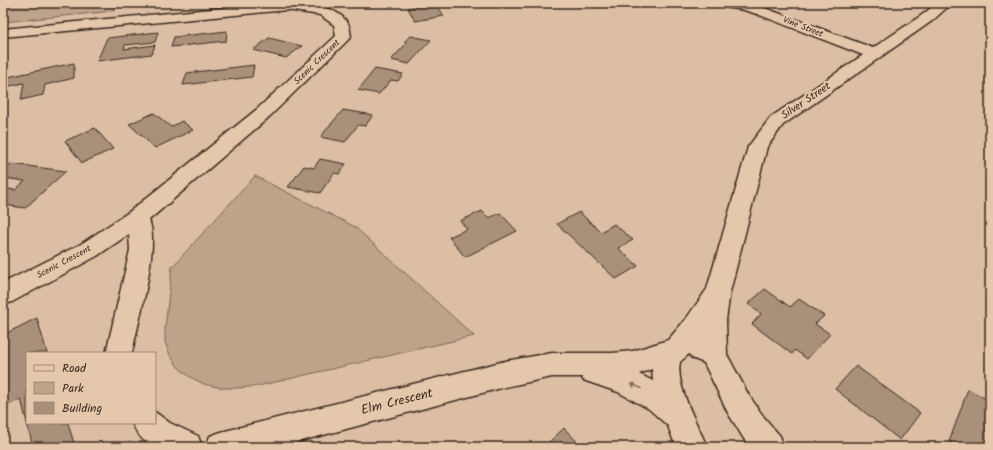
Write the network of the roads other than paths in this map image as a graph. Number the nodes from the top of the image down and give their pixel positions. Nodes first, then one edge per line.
1 (945, 3) edge
2 (728, 4) dead end
3 (3, 33) edge
4 (875, 54) junction
5 (137, 218) junction
6 (718, 292) junction
7 (3, 295) edge
8 (676, 348) junction
9 (118, 352) edge
10 (714, 355) junction
11 (575, 365) junction
12 (678, 416) junction
13 (147, 424) edge
14 (187, 447) edge
15 (221, 447) edge
16 (692, 447) edge
17 (769, 447) edge

1 - 4 street, Silver Street
2 - 4 street, Vine Street
3 - 5 street, Scenic Crescent
4 - 6 street, Silver Street
5 - 7 street, Scenic Crescent
5 - 9 street
6 - 8 street, Silver Street
6 - 10 street, Silver Street
8 - 10 street
8 - 11 street, Elm Crescent
8 - 12 street, Silver Street
10 - 17 street, Silver Street
12 -> 11 street, Elm Crescent
11 - 15 street, Elm Crescent
12 - 16 street
13 - 14 street

